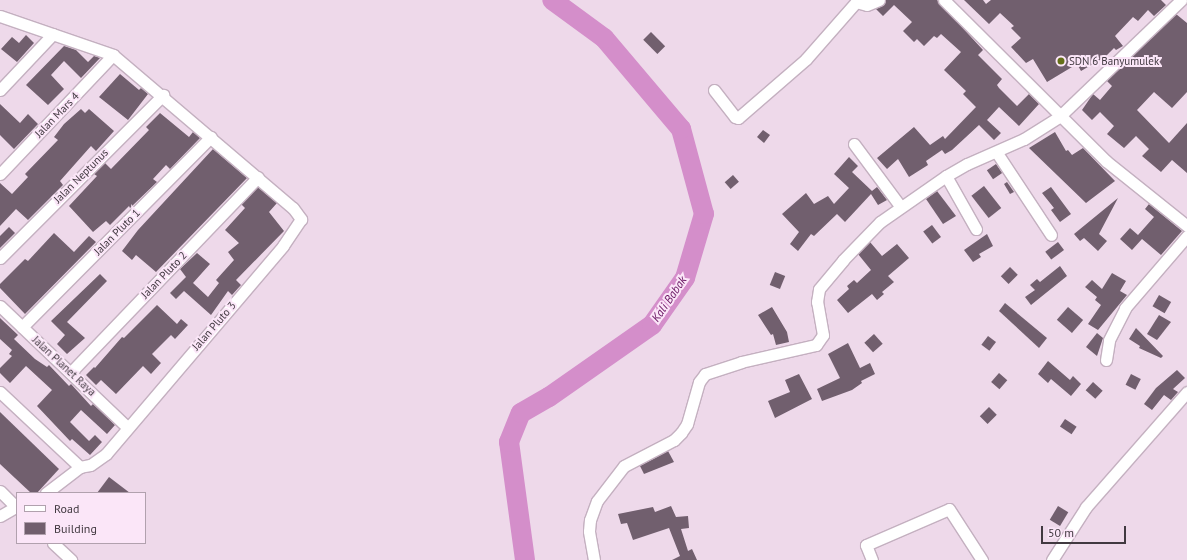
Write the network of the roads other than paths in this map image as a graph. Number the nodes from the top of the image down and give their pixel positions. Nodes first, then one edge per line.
1 (879, 0) edge
2 (944, 0) edge
3 (1181, 0) edge
4 (855, 1) edge
5 (0, 16) edge
6 (53, 34) junction
7 (114, 55) junction
8 (0, 90) edge
9 (714, 90) dead end
10 (163, 95) junction
11 (1059, 117) junction
12 (211, 137) junction
13 (854, 144) dead end
14 (997, 153) junction
15 (0, 174) edge
16 (946, 176) junction
17 (258, 177) junction
18 (900, 206) junction
19 (1187, 226) edge
20 (976, 229) dead end
21 (1050, 235) dead end
22 (1187, 236) edge
23 (0, 258) edge
24 (0, 306) edge
25 (22, 327) junction
26 (1106, 360) dead end
27 (71, 372) junction
28 (0, 392) edge
29 (1187, 392) edge
30 (127, 427) junction
31 (80, 467) junction
32 (0, 491) edge
33 (47, 492) edge
34 (16, 506) edge
35 (16, 508) edge
36 (0, 516) edge
37 (55, 544) edge
38 (977, 559) edge
39 (71, 560) edge
40 (594, 560) edge
41 (872, 560) edge
42 (1052, 560) edge

1 - 4 street
2 - 11 street
3 - 11 street
4 - 9 street
5 - 6 street
6 - 7 street
6 - 8 street
7 - 10 street
7 - 15 street, Jalan Mars 4
10 - 12 street
10 - 23 street, Jalan Neptunus
11 - 14 street
11 - 19 street
12 - 17 street
12 - 25 street, Jalan Pluto 1
13 - 18 street
14 - 16 street
14 - 21 street
16 - 18 street
16 - 20 street
17 - 27 street, Jalan Pluto 2
17 - 30 street, Jalan Pluto 3
18 - 40 street
22 - 26 street
24 - 25 street, Jalan Planet Raya
25 - 27 street, Jalan Planet Raya
27 - 30 street, Jalan Planet Raya
28 - 31 street
29 - 42 street
30 - 31 street, Jalan Pluto 3
31 - 33 street, Jalan Pluto 3
32 - 34 street
35 - 36 street
37 - 39 street
38 - 41 street

